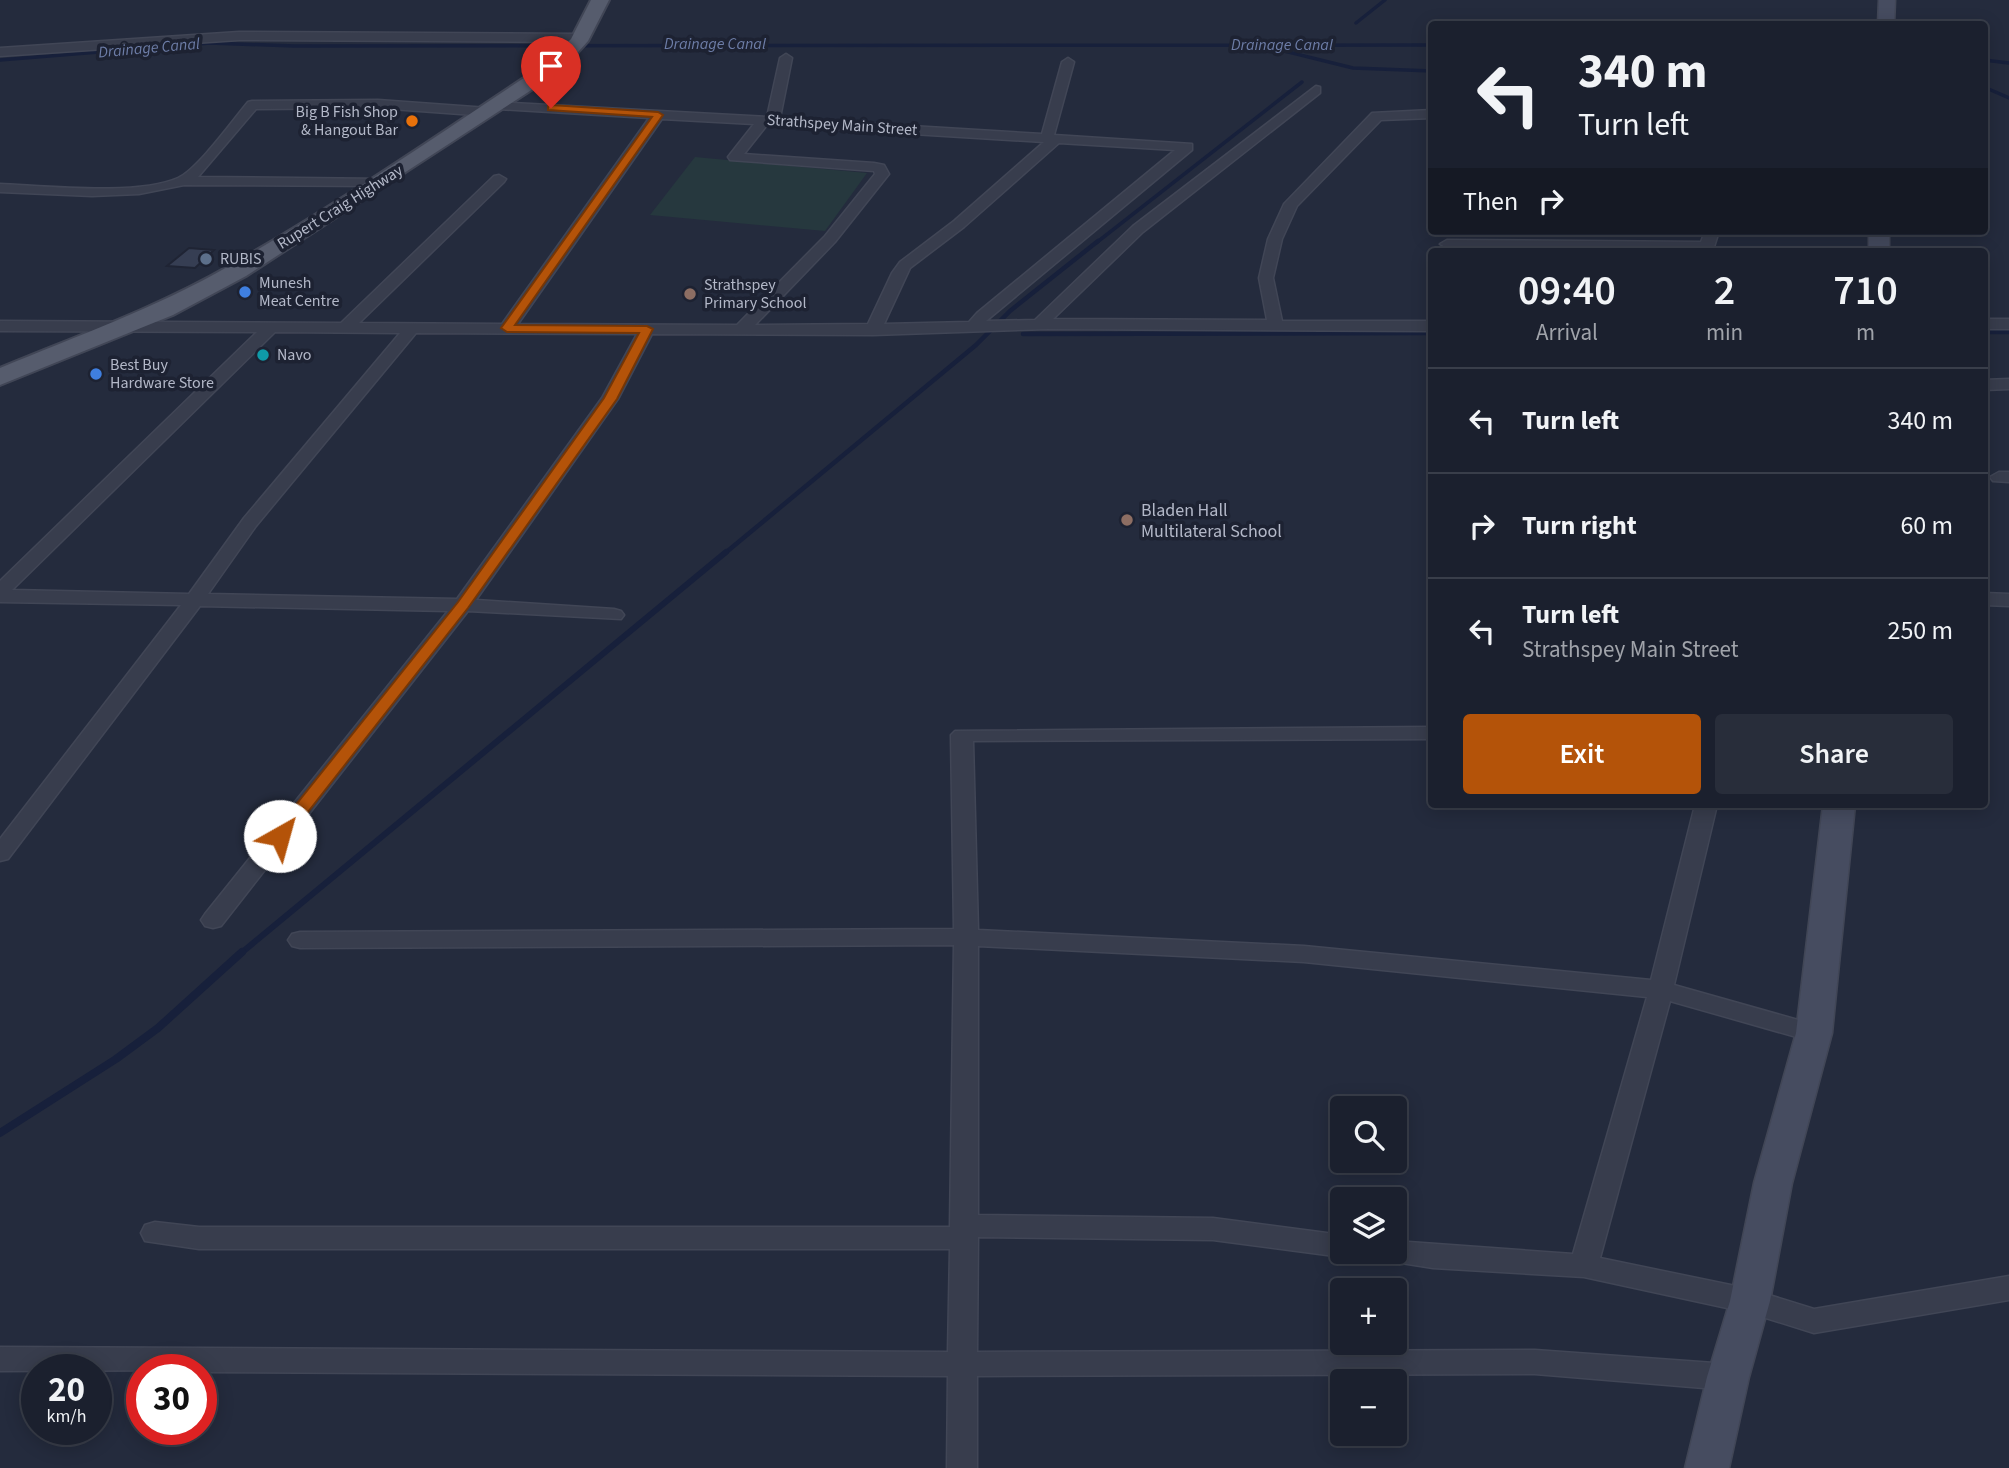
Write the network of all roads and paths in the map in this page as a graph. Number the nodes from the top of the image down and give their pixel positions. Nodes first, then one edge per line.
1 (600, 0) edge
2 (1887, 0) edge
3 (1886, 21) edge
4 (577, 44) junction
5 (0, 52) edge
6 (786, 58) dead end
7 (1068, 62) dead end
8 (1316, 90) dead end
9 (493, 108) junction
10 (1428, 114) edge
11 (658, 115) junction
12 (768, 120) junction
13 (1051, 139) junction
14 (499, 179) dead end
15 (184, 181) junction
16 (379, 183) junction
17 (0, 188) edge
18 (1711, 235) edge
19 (1445, 248) edge
20 (1988, 324) edge
21 (2009, 324) edge
22 (127, 325) junction
23 (1038, 325) junction
24 (0, 326) edge
25 (1428, 326) edge
26 (974, 327) junction
27 (1276, 327) junction
28 (345, 328) junction
29 (412, 328) junction
30 (507, 328) junction
31 (269, 329) junction
32 (647, 329) junction
33 (741, 330) junction
34 (873, 330) junction
35 (0, 377) edge
36 (2009, 384) edge
37 (1988, 385) edge
38 (0, 594) edge
39 (1988, 599) edge
40 (2009, 600) edge
41 (193, 602) junction
42 (463, 605) junction
43 (614, 615) dead end
44 (1428, 733) edge
45 (1705, 808) edge
46 (1839, 808) edge
47 (0, 855) edge
48 (213, 920) dead end
49 (966, 937) junction
50 (300, 940) dead end
51 (1661, 990) junction
52 (1814, 1033) junction
53 (963, 1232) junction
54 (155, 1233) dead end
55 (1330, 1244) edge
56 (1407, 1254) edge
57 (1584, 1266) junction
58 (2009, 1288) edge
59 (1750, 1301) junction
60 (1, 1361) edge
61 (962, 1364) junction
62 (1728, 1377) junction
63 (962, 1468) edge
64 (1707, 1468) edge

1 - 4 main road, Rupert Craig Highway
2 - 3 main road
4 - 5 street
4 - 9 main road, Rupert Craig Highway
6 - 12 street
7 - 13 street
8 - 23 street
9 - 11 street, Strathspey Main Street
9 - 15 street, Strathspey Main Street
9 - 16 main road, Rupert Craig Highway
10 - 27 street
11 - 12 street, Strathspey Main Street
11 - 30 street
12 - 13 street, Strathspey Main Street
12 - 33 street
13 - 26 street, Strathspey Main Street
13 - 34 street
14 - 28 street
15 - 16 street
15 - 17 street
16 - 22 main road, Rupert Craig Highway
18 - 19 street
20 - 21 street
22 - 24 street
22 - 31 street
22 - 35 main road, Rupert Craig Highway
23 - 26 street
23 - 27 street
25 - 27 street
26 - 34 street
28 - 29 street
28 - 31 street
29 - 30 street
29 - 41 street
30 - 32 street
31 - 38 street
32 - 33 street
32 - 42 street
33 - 34 street
36 - 37 street
38 - 41 street
39 - 40 street
41 - 42 street
41 - 47 street
42 - 43 street
42 - 48 street
44 - 49 street
45 - 51 street
46 - 52 main road
49 - 50 street
49 - 51 street
49 - 53 street
51 - 52 street
51 - 57 street
52 - 59 main road
53 - 54 street
53 - 55 street
53 - 61 street
56 - 57 street
57 - 59 street
58 - 59 street
59 - 62 main road
60 - 61 street
61 - 62 street
61 - 63 street
62 - 64 main road

